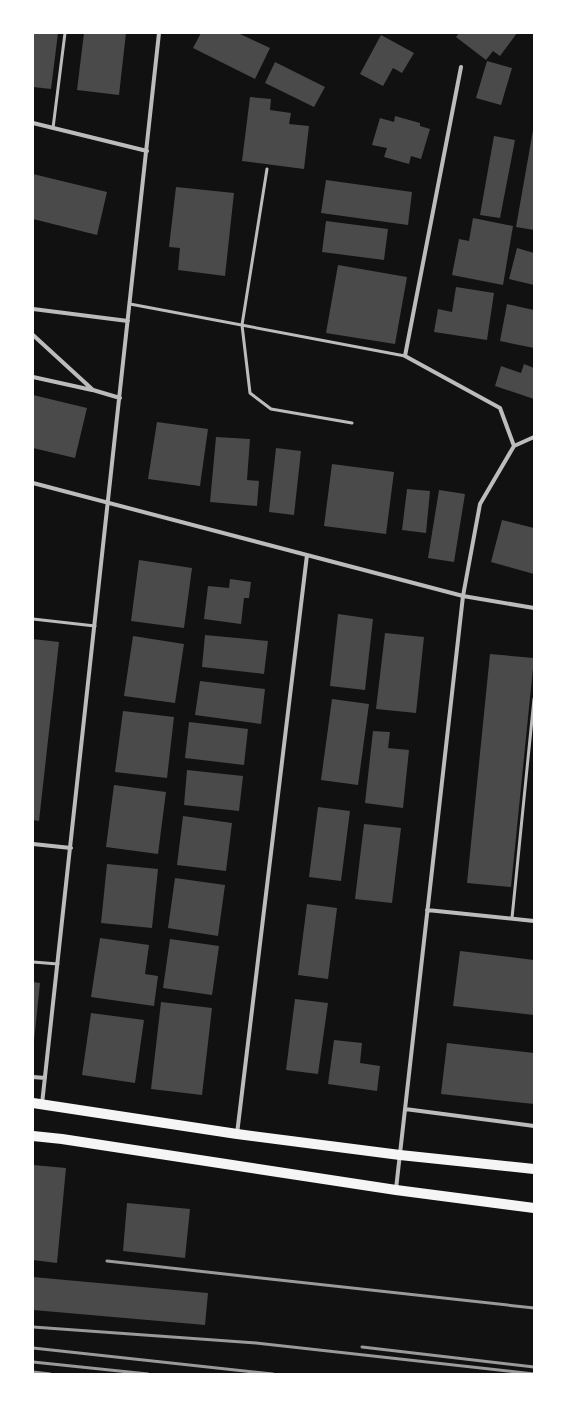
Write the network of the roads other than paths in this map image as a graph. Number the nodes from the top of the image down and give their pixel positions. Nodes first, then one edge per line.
1 (65, 33) edge
2 (159, 33) edge
3 (461, 67) dead end
4 (33, 123) edge
5 (53, 128) junction
6 (146, 151) junction
7 (267, 169) dead end
8 (130, 304) junction
9 (33, 309) edge
10 (128, 321) junction
11 (242, 325) junction
12 (33, 335) edge
13 (405, 356) junction
14 (33, 376) edge
15 (93, 390) junction
16 (120, 398) junction
17 (352, 423) dead end
18 (534, 437) edge
19 (514, 446) junction
20 (33, 483) edge
21 (108, 503) junction
22 (307, 555) junction
23 (463, 596) junction
24 (534, 608) edge
25 (33, 619) edge
26 (95, 626) junction
27 (534, 699) edge
28 (33, 844) edge
29 (71, 848) junction
30 (427, 910) junction
31 (512, 918) junction
32 (534, 921) edge
33 (33, 962) edge
34 (58, 964) junction
35 (33, 1077) edge
36 (45, 1078) junction
37 (38, 1104) edge
38 (405, 1109) junction
39 (534, 1126) edge
40 (237, 1134) junction
41 (33, 1136) edge
42 (400, 1155) junction
43 (534, 1169) edge
44 (396, 1190) junction
45 (534, 1208) edge

1 - 5 lane
2 - 6 street
3 - 13 street
4 - 5 street
5 - 6 street
6 - 8 street
7 - 11 lane
8 - 10 street
8 - 11 lane
9 - 10 street
10 - 16 street
11 - 13 lane
11 - 17 lane
12 - 15 street
13 - 19 street
14 - 15 street
15 - 16 street
16 - 21 street
18 - 19 street
19 - 23 street
20 - 21 street
21 - 22 street
21 - 26 street
22 - 23 street
22 - 40 street
23 - 24 street
23 - 30 street
25 - 26 lane
26 - 29 street
27 - 31 lane
28 - 29 street
29 - 34 street
30 - 31 street
30 - 38 street
31 - 32 street
33 - 34 lane
34 - 36 street
35 - 36 street
36 - 37 street
37 - 40 main road
38 - 39 street
38 - 42 street
40 - 42 main road
41 - 44 main road
42 - 43 main road
42 - 44 street
44 - 45 main road

